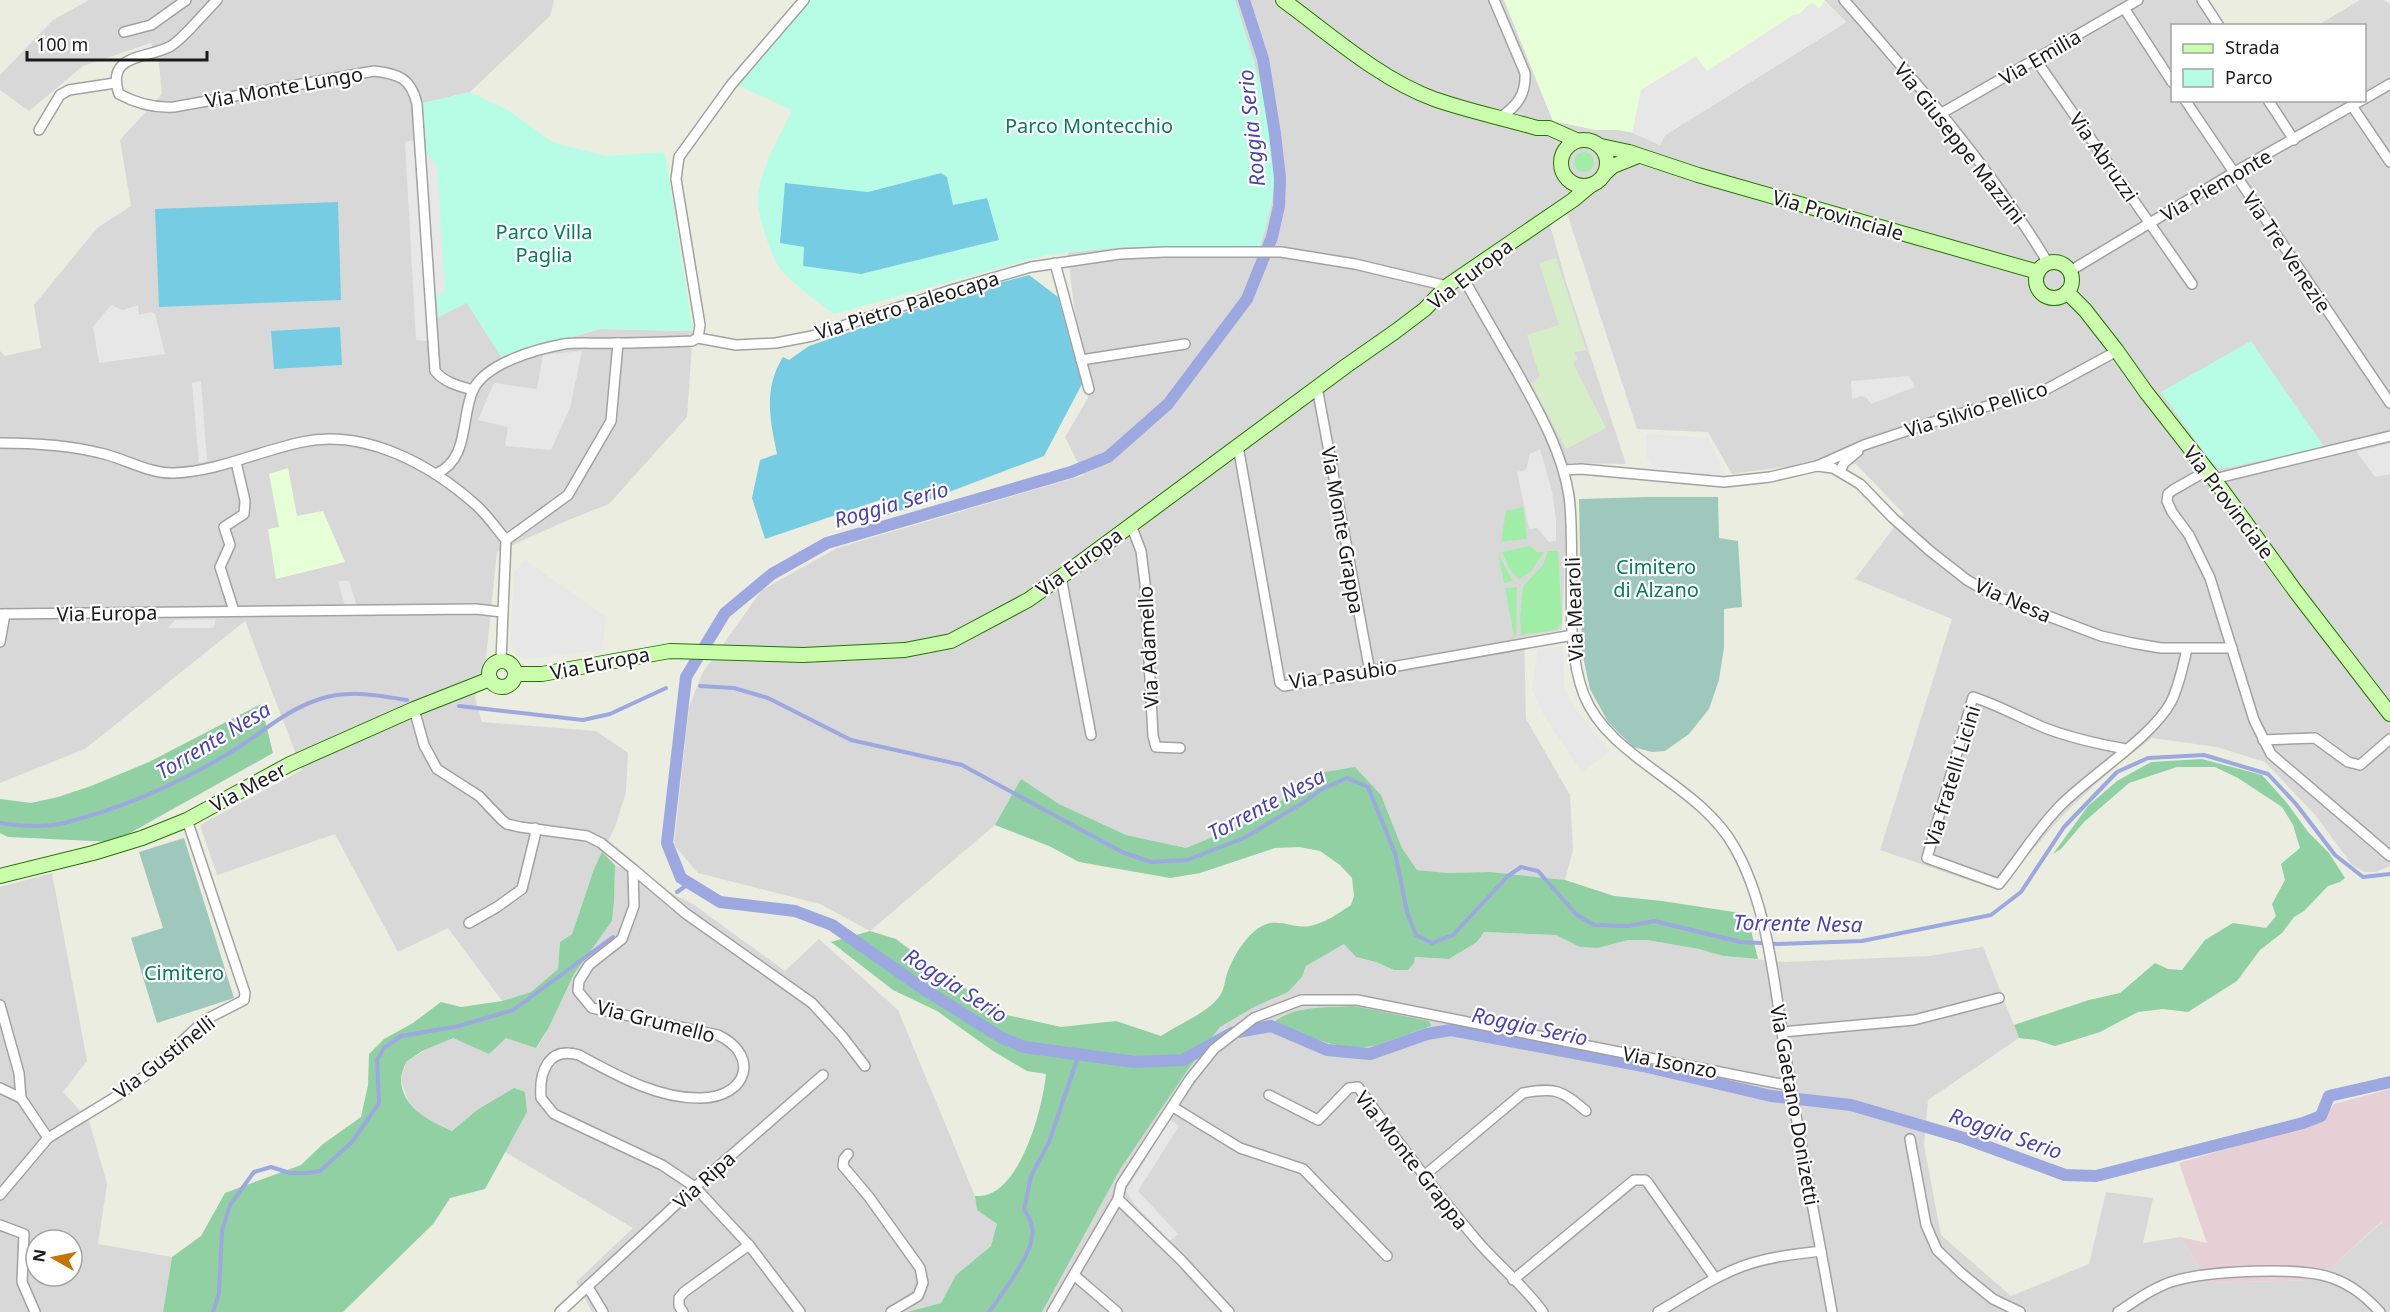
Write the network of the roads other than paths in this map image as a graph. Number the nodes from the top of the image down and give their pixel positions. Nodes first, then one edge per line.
1 (186, 0) edge
2 (217, 0) edge
3 (804, 0) edge
4 (1283, 0) edge
5 (1494, 0) edge
6 (1844, 0) edge
7 (2138, 0) edge
8 (2202, 0) edge
9 (2124, 8) junction
10 (2218, 24) edge
11 (124, 32) dead end
12 (2036, 60) junction
13 (2171, 80) edge
14 (115, 82) junction
15 (2390, 84) edge
16 (2366, 98) edge
17 (2186, 102) edge
18 (2269, 102) edge
19 (2359, 102) edge
20 (2352, 106) junction
21 (1942, 113) junction
22 (1502, 117) junction
23 (1537, 128) junction
24 (39, 130) dead end
25 (1576, 140) junction
26 (2294, 140) junction
27 (1600, 146) junction
28 (1561, 155) junction
29 (1638, 156) junction
30 (2390, 162) edge
31 (2233, 173) junction
32 (1604, 174) junction
33 (1564, 176) junction
34 (1591, 185) junction
35 (1554, 211) junction
36 (2151, 223) junction
37 (1055, 263) junction
38 (2043, 268) junction
39 (2070, 271) junction
40 (1462, 276) junction
41 (2192, 284) dead end
42 (1447, 286) junction
43 (2067, 292) junction
44 (698, 338) junction
45 (618, 344) junction
46 (1185, 344) dead end
47 (2117, 351) junction
48 (1081, 360) junction
49 (1317, 387) junction
50 (1089, 389) dead end
51 (473, 390) junction
52 (2390, 403) edge
53 (2390, 436) edge
54 (0, 443) edge
55 (1864, 445) junction
56 (1238, 446) junction
57 (236, 462) junction
58 (1817, 466) junction
59 (1564, 470) junction
60 (1840, 471) junction
61 (436, 474) junction
62 (2211, 475) junction
63 (1131, 525) junction
64 (506, 540) junction
65 (1060, 577) junction
66 (234, 611) junction
67 (502, 612) junction
68 (3, 614) edge
69 (1573, 635) junction
70 (0, 642) edge
71 (2232, 648) junction
72 (2187, 649) junction
73 (501, 661) junction
74 (1370, 672) junction
75 (515, 674) junction
76 (490, 679) junction
77 (414, 709) junction
78 (2390, 714) edge
79 (1091, 735) dead end
80 (2390, 739) edge
81 (2263, 740) junction
82 (1180, 748) dead end
83 (2126, 749) junction
84 (187, 820) junction
85 (535, 828) junction
86 (2390, 856) edge
87 (633, 869) junction
88 (0, 876) edge
89 (1756, 897) joint
90 (469, 923) dead end
91 (1999, 998) dead end
92 (0, 1005) edge
93 (1782, 1032) junction
94 (865, 1066) dead end
95 (823, 1076) dead end
96 (1791, 1086) junction
97 (0, 1088) edge
98 (1269, 1095) dead end
99 (21, 1098) junction
100 (1173, 1107) junction
101 (1586, 1111) dead end
102 (48, 1138) junction
103 (1910, 1139) dead end
104 (848, 1154) dead end
105 (1425, 1175) junction
106 (695, 1187) junction
107 (0, 1195) edge
108 (1118, 1199) junction
109 (0, 1225) edge
110 (749, 1245) junction
111 (1821, 1251) junction
112 (1387, 1256) dead end
113 (1074, 1275) junction
114 (1715, 1278) junction
115 (1513, 1280) junction
116 (588, 1287) junction
117 (35, 1312) edge
118 (560, 1312) edge
119 (603, 1312) edge
120 (682, 1312) edge
121 (800, 1312) edge
122 (891, 1312) edge
123 (1052, 1312) edge
124 (1117, 1312) edge
125 (1229, 1312) edge
126 (1543, 1312) edge
127 (1658, 1312) edge
128 (1832, 1312) edge
129 (2020, 1312) edge
130 (2118, 1312) edge
131 (2380, 1312) edge

1 - 11 street
2 - 14 street
3 - 44 street
4 - 22 street
5 - 22 street
6 - 21 street, Via Giuseppe Mazzini
7 - 9 street, Via Emilia
8 - 10 street
9 - 12 street, Via Emilia
9 - 13 street
12 - 21 street, Via Emilia
12 - 36 street, Via Abruzzi
14 - 24 street
14 - 51 street, Via Monte Lungo
15 - 16 street, Via Piemonte
17 - 31 street, Via Tre Venezie
18 - 26 street
19 - 20 street, Via Piemonte
20 - 26 street, Via Piemonte
20 - 30 street
21 - 38 street, Via Giuseppe Mazzini
22 - 23 street
23 - 25 street
23 - 28 street
25 - 27 street
25 - 28 street
26 - 31 street, Via Piemonte
27 - 29 street, Via Provinciale
27 - 32 street
28 - 33 street
29 - 32 street
29 - 38 street, Via Provinciale
31 - 36 street, Via Piemonte
31 - 52 street, Via Tre Venezie
32 - 34 street
33 - 34 street
33 - 35 street
34 - 35 street, Via Europa
35 - 40 street, Via Europa
36 - 39 street, Via Piemonte
36 - 41 street, Via Abruzzi
37 - 42 street, Via Pietro Paleocapa
37 - 44 street, Via Pietro Paleocapa
37 - 48 street
38 - 39 street
38 - 43 street
39 - 43 street
40 - 42 street, Via Europa
40 - 59 street, Via Mearoli
42 - 49 street, Via Europa
43 - 47 street, Via Provinciale
44 - 45 street, Via Pietro Paleocapa
45 - 51 street, Via Pietro Paleocapa
45 - 64 street
46 - 48 street
47 - 55 street, Via Silvio Pellico
47 - 62 street, Via Provinciale
48 - 50 street
49 - 56 street, Via Europa
49 - 74 street, Via Monte Grappa
51 - 61 street
53 - 62 street
54 - 57 street
55 - 58 street, Via Silvio Pellico
55 - 60 street, Via Silvio Pellico
56 - 63 street, Via Europa
56 - 74 street, Via Pasubio
57 - 61 street
57 - 66 street
58 - 59 street, Via Nesa
58 - 60 street, Via Nesa
59 - 69 street, Via Mearoli
60 - 72 street, Via Nesa
61 - 64 street
62 - 71 street
62 - 78 street, Via Provinciale
63 - 65 street, Via Europa
63 - 82 street, Via Adamello
64 - 67 street
65 - 75 street, Via Europa
65 - 79 street
66 - 67 street, Via Europa
66 - 68 street, Via Europa
67 - 73 street
68 - 70 street
69 - 74 street, Via Pasubio
69 - 89 street, Via Mearoli
71 - 72 street, Via Nesa
71 - 81 street
72 - 83 street, Via fratelli Licini
73 - 75 street
73 - 76 street
75 - 76 street
76 - 77 street, Via Meer
77 - 84 street, Via Meer
77 - 85 street
80 - 81 street
81 - 86 street
83 - 83 street, Via fratelli Licini
84 - 88 street, Via Meer
84 - 102 street, Via Gustinelli
85 - 87 street
85 - 90 street
87 - 94 street
87 - 106 street, Via Grumello
89 - 93 street, Via Gaetano Donizetti
91 - 93 street
92 - 99 street
93 - 96 street, Via Gaetano Donizetti
95 - 106 street, Via Ripa
96 - 100 street, Via Isonzo
96 - 111 street, Via Gaetano Donizetti
97 - 99 street
98 - 105 street, Via Monte Grappa
99 - 102 street
100 - 108 street
100 - 112 street
101 - 105 street
102 - 107 street, Via Gustinelli
103 - 129 street
104 - 122 street
105 - 115 street, Via Monte Grappa
106 - 110 street, Via Grumello
106 - 116 street, Via Ripa
108 - 113 street
108 - 125 street
109 - 117 street
110 - 120 street
110 - 121 street, Via Grumello
111 - 114 street
111 - 128 street, Via Gaetano Donizetti
113 - 123 street
113 - 124 street
114 - 115 street
114 - 127 street
115 - 126 street, Via Monte Grappa
116 - 118 street, Via Ripa
116 - 119 street
130 - 131 street

